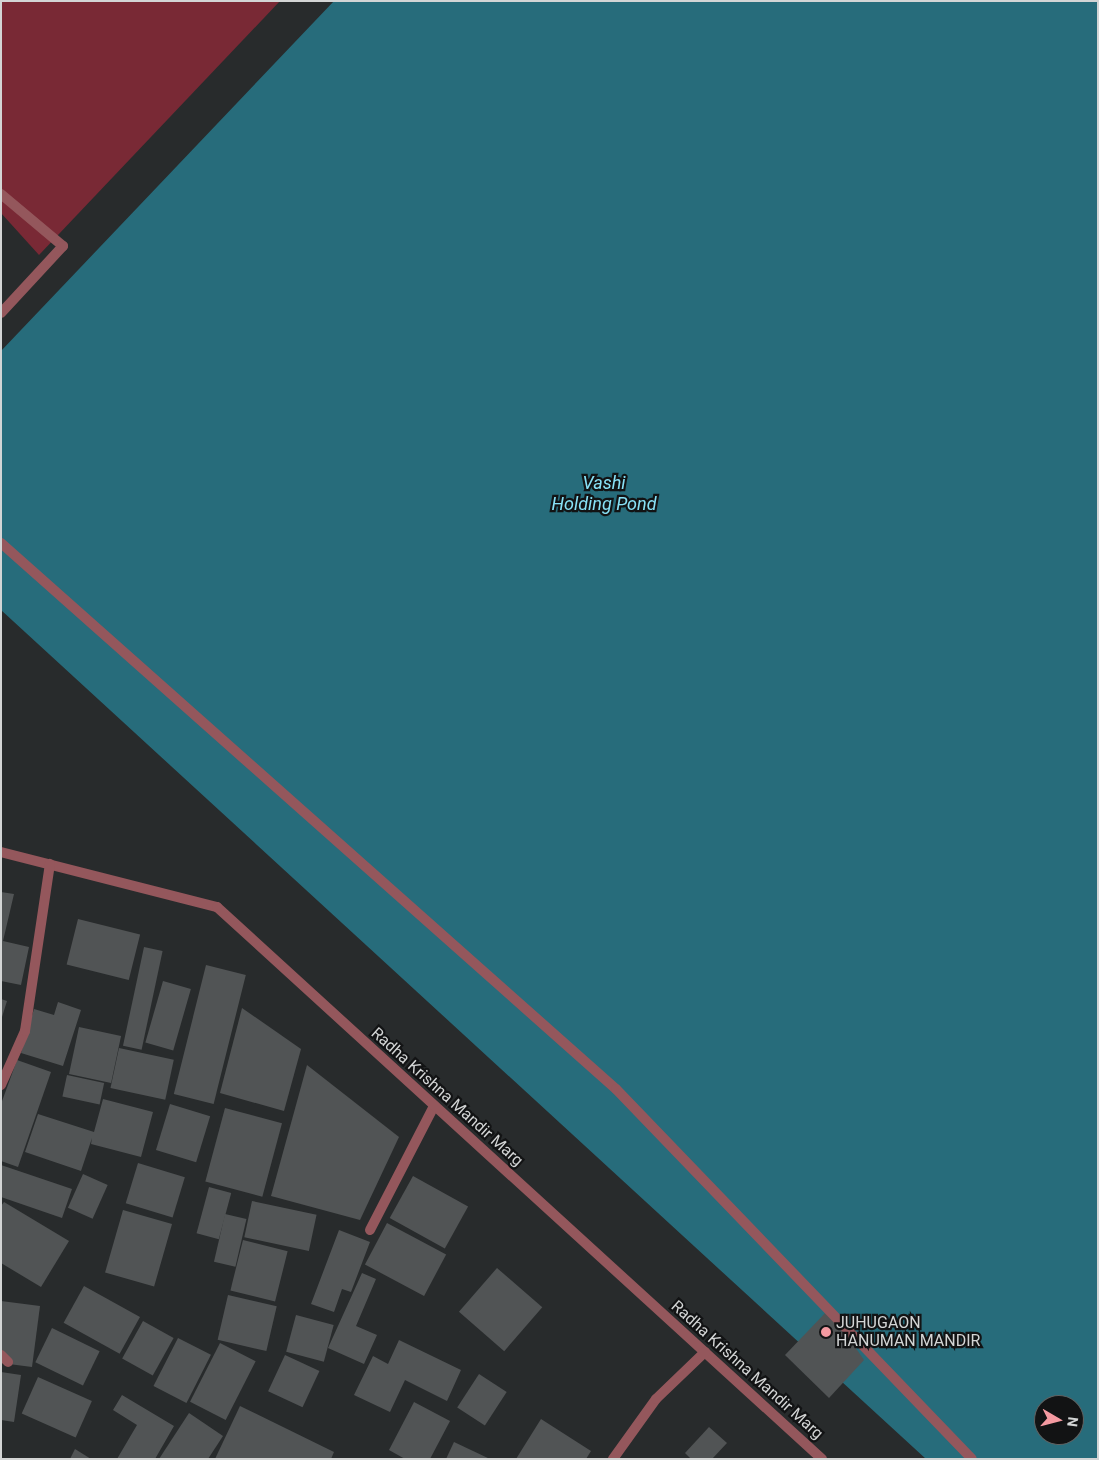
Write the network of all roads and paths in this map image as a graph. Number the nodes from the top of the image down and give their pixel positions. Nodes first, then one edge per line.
1 (1, 194) edge
2 (1, 313) edge
3 (1, 543) edge
4 (1, 852) edge
5 (50, 864) junction
6 (1, 1085) edge
7 (434, 1106) junction
8 (370, 1230) dead end
9 (705, 1352) junction
10 (613, 1459) edge
11 (822, 1459) edge
12 (972, 1459) edge

1 - 2 street
3 - 12 street
4 - 5 street, Radha Krishna Mandir Marg
5 - 6 street
5 - 7 street, Radha Krishna Mandir Marg
7 - 8 street
7 - 9 street, Radha Krishna Mandir Marg
9 - 10 street
9 - 11 street, Radha Krishna Mandir Marg

